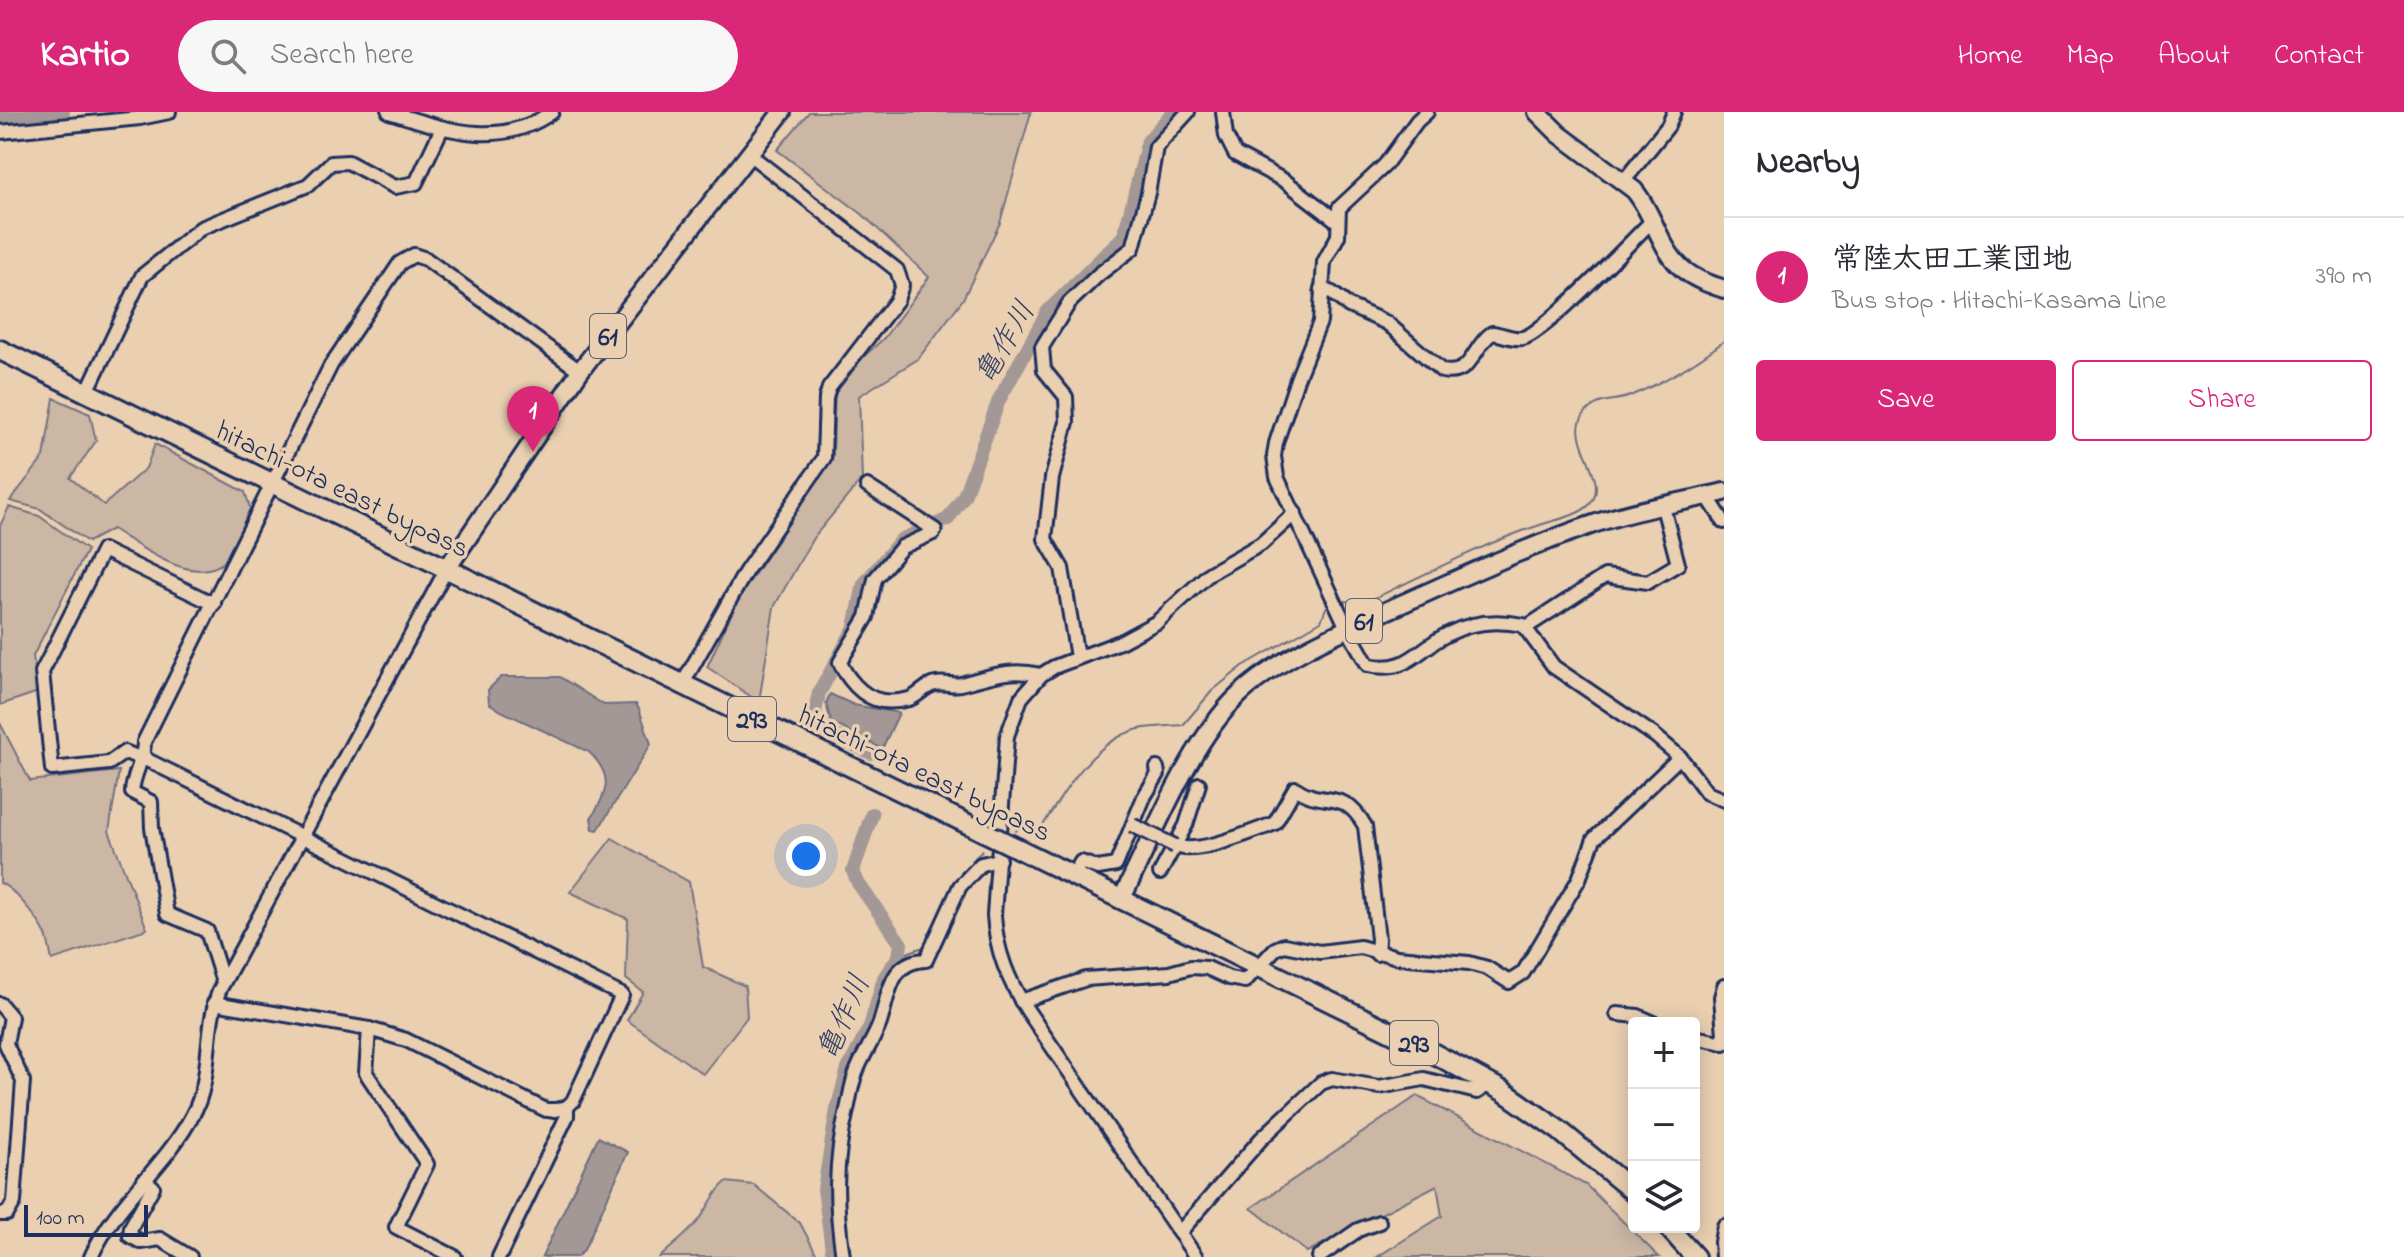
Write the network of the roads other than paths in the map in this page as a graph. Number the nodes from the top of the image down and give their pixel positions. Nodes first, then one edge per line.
1 (169, 112) edge
2 (389, 112) edge
3 (552, 112) edge
4 (782, 112) edge
5 (1188, 112) edge
6 (1223, 112) edge
7 (1427, 112) edge
8 (1537, 112) edge
9 (1674, 112) edge
10 (442, 128) junction
11 (0, 132) edge
12 (749, 154) junction
13 (1623, 182) junction
14 (1653, 220) junction
15 (1337, 221) junction
16 (1321, 289) junction
17 (1724, 289) edge
18 (0, 350) edge
19 (580, 371) junction
20 (87, 392) junction
21 (273, 485) junction
22 (867, 486) dead end
23 (1716, 494) edge
24 (1663, 507) junction
25 (1295, 513) junction
26 (1724, 522) edge
27 (446, 570) junction
28 (214, 604) junction
29 (1347, 628) junction
30 (1525, 628) junction
31 (1077, 657) junction
32 (1041, 675) junction
33 (682, 685) junction
34 (144, 756) junction
35 (1680, 757) junction
36 (1157, 768) dead end
37 (1199, 784) dead end
38 (1724, 800) edge
39 (1132, 825) junction
40 (302, 837) junction
41 (1175, 846) junction
42 (999, 860) junction
43 (1160, 873) dead end
44 (1073, 876) junction
45 (1121, 900) junction
46 (1377, 954) junction
47 (1259, 967) junction
48 (223, 982) junction
49 (1724, 986) edge
50 (214, 1003) junction
51 (0, 1004) edge
52 (1024, 1006) junction
53 (1617, 1014) dead end
54 (1640, 1017) edge
55 (369, 1029) junction
56 (1724, 1035) edge
57 (1700, 1038) edge
58 (1724, 1043) edge
59 (1489, 1084) junction
60 (567, 1107) junction
61 (144, 1180) junction
62 (1628, 1187) edge
63 (0, 1214) edge
64 (1379, 1222) dead end
65 (1724, 1226) edge
66 (1179, 1233) junction
67 (1673, 1233) edge
68 (91, 1257) edge
69 (190, 1257) edge
70 (455, 1257) edge
71 (499, 1257) edge
72 (843, 1257) edge
73 (1196, 1257) edge
74 (1319, 1257) edge
75 (1695, 1257) edge
76 (1722, 1257) edge

1 - 11 street
2 - 10 street
3 - 10 street
4 - 12 main road, 61
5 - 31 street
6 - 15 street
7 - 15 street
8 - 13 main road
9 - 13 street
10 - 20 street
12 - 19 main road, 61
12 - 33 street
13 - 14 main road
14 - 16 street
14 - 17 main road
15 - 16 street
16 - 25 street
18 - 20 highway, hitachi-ota east bypass / 293
19 - 21 street
19 - 27 main road, 61
20 - 21 highway, hitachi-ota east bypass / 293
21 - 27 highway, hitachi-ota east bypass / 293
21 - 28 street
22 - 32 street
23 - 24 main road, 61
23 - 26 street
24 - 29 main road, 61
24 - 30 street
25 - 29 street
25 - 31 street
27 - 33 highway, hitachi-ota east bypass / 293
27 - 40 street
28 - 34 street
28 - 34 street
29 - 30 street
29 - 45 main road, 61
30 - 35 street
31 - 32 street
32 - 42 street
33 - 44 highway, hitachi-ota east bypass / 293, bridge
34 - 40 street
34 - 48 street
35 - 38 street
35 - 46 street
36 - 39 street
37 - 41 street
39 - 41 street, bridge
39 - 44 street
40 - 48 street
40 - 60 street
41 - 43 street
41 - 46 street
42 - 52 street
42 - 72 street
44 - 45 highway, hitachi-ota east bypass / 293
45 - 47 highway, hitachi-ota east bypass / 293
46 - 47 street
47 - 52 street
47 - 59 highway, hitachi-ota east bypass / 293
48 - 50 street
49 - 56 street
50 - 55 street
50 - 61 street
51 - 63 street
52 - 66 street
53 - 54 street
55 - 60 street
55 - 70 street
57 - 58 street
59 - 62 highway, hitachi-ota east bypass / 293
59 - 66 street
60 - 71 street
61 - 68 street
61 - 69 street
64 - 74 street
65 - 76 street
66 - 73 street
67 - 75 highway

